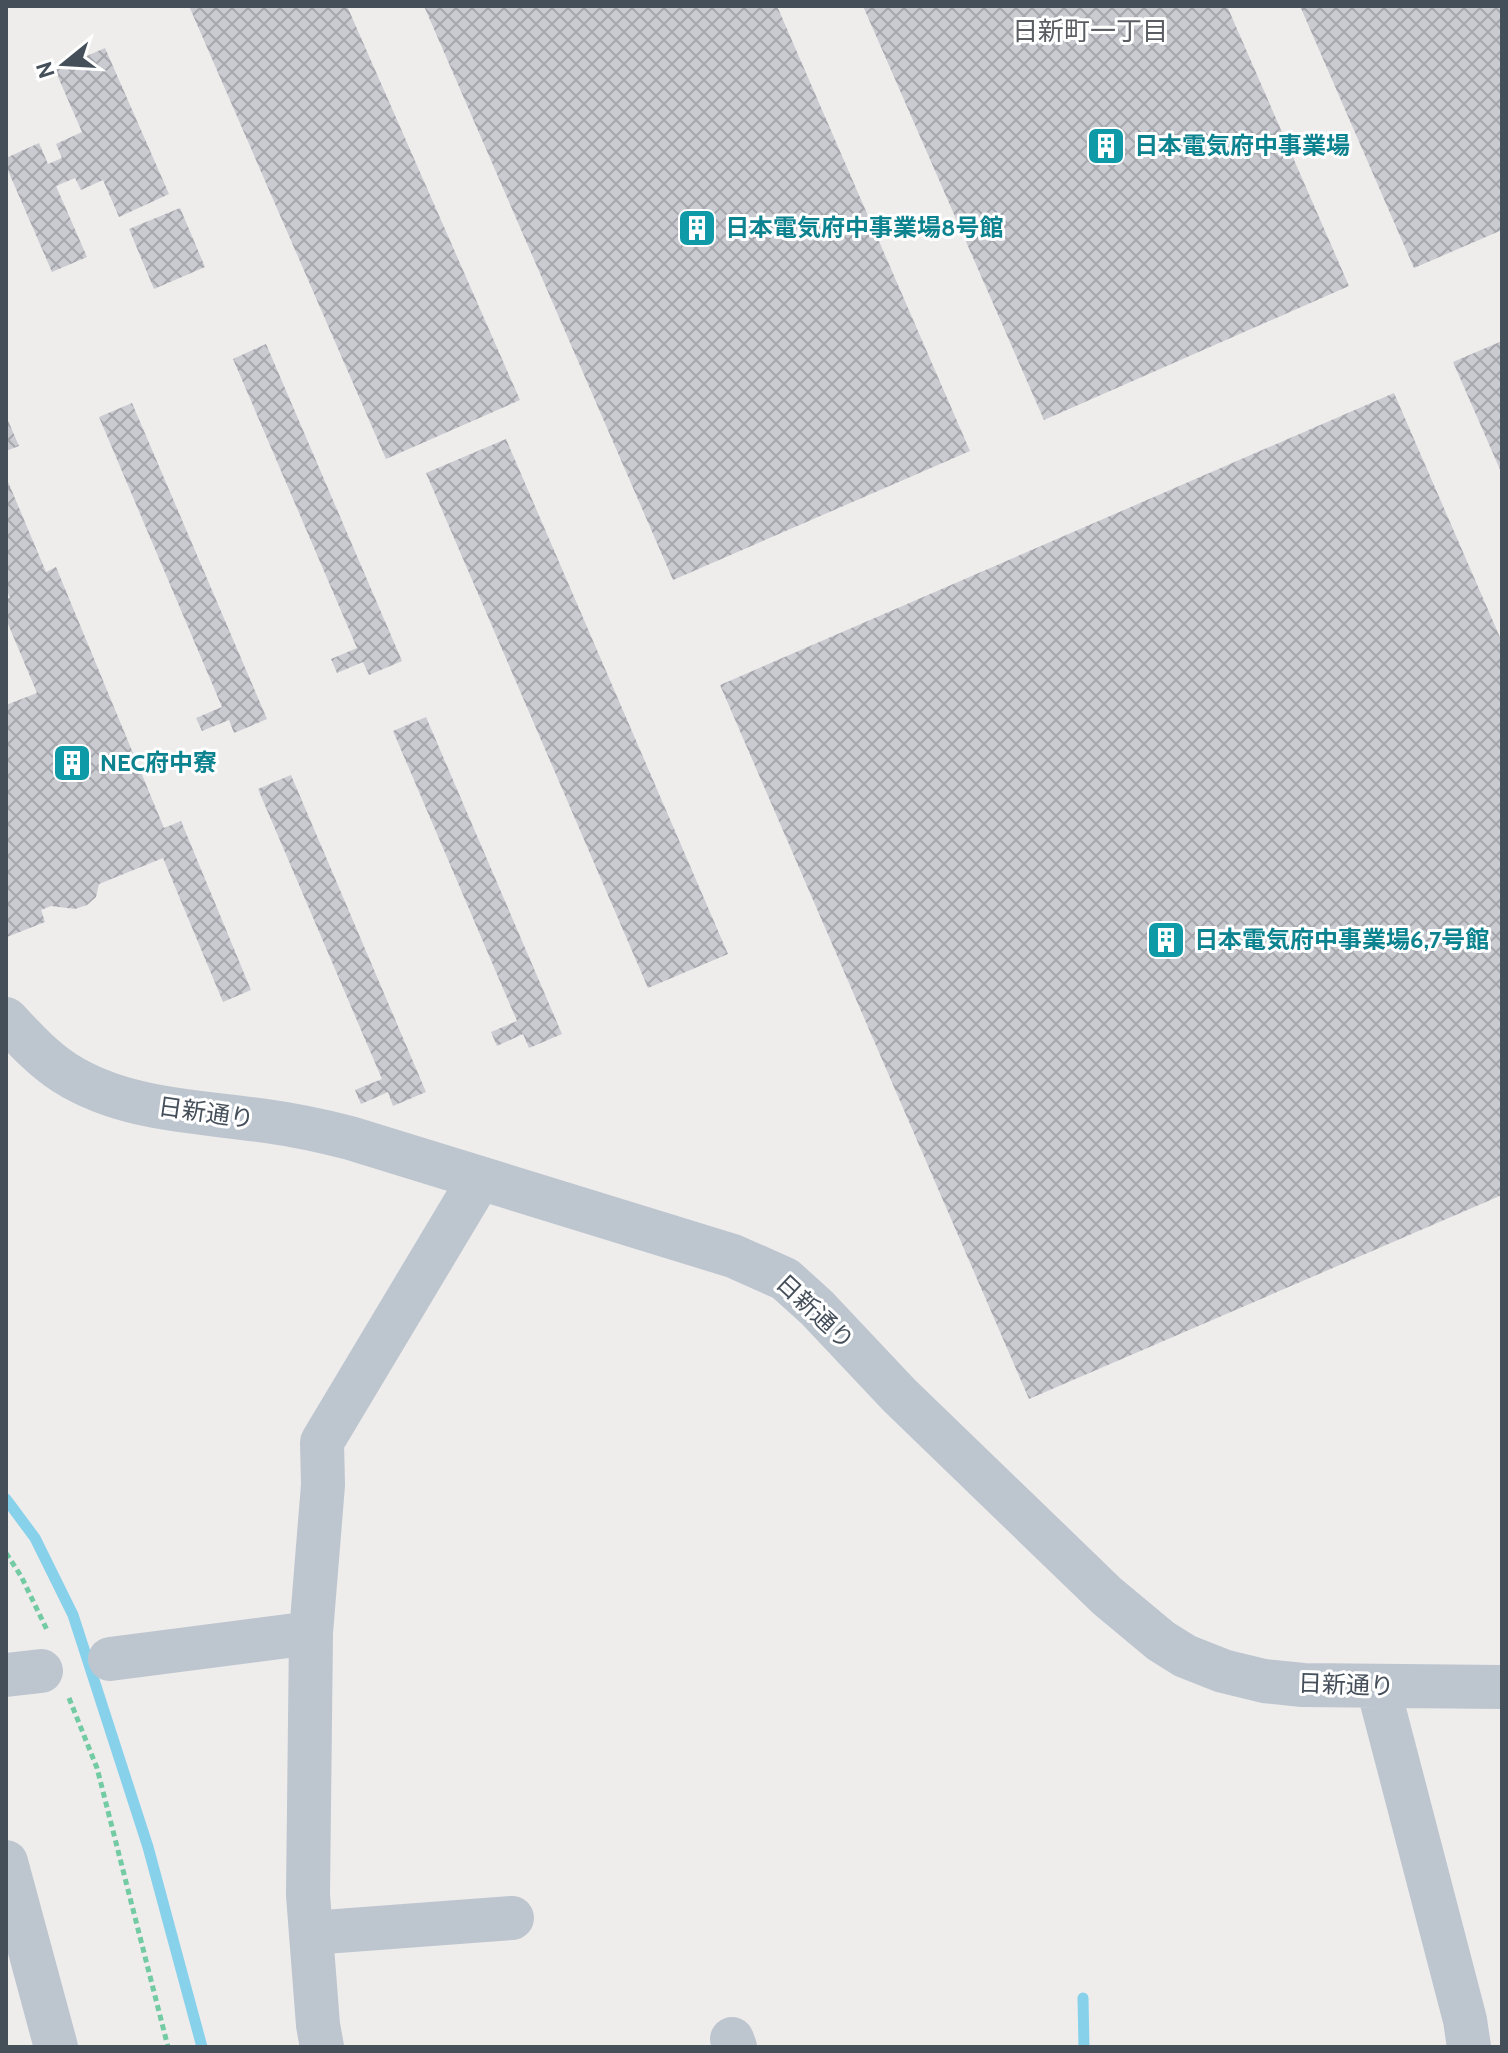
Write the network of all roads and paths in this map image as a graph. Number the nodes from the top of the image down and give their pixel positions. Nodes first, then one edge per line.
1 (6, 1019) edge
2 (480, 1178) junction
3 (6, 1553) edge
4 (311, 1633) junction
5 (110, 1659) dead end
6 (42, 1671) edge
7 (1378, 1687) junction
8 (1502, 1687) edge
9 (6, 1862) edge
10 (512, 1918) dead end
11 (311, 1933) junction
12 (56, 2047) edge
13 (168, 2047) edge
14 (322, 2047) edge
15 (1469, 2047) edge

1 - 2 street, 日新通り
2 - 4 street
2 - 7 street, 日新通り
3 - 6 path
4 - 5 street
4 - 11 street
6 - 13 path
7 - 8 street, 日新通り
7 - 15 street
9 - 12 street
10 - 11 street
11 - 14 street

